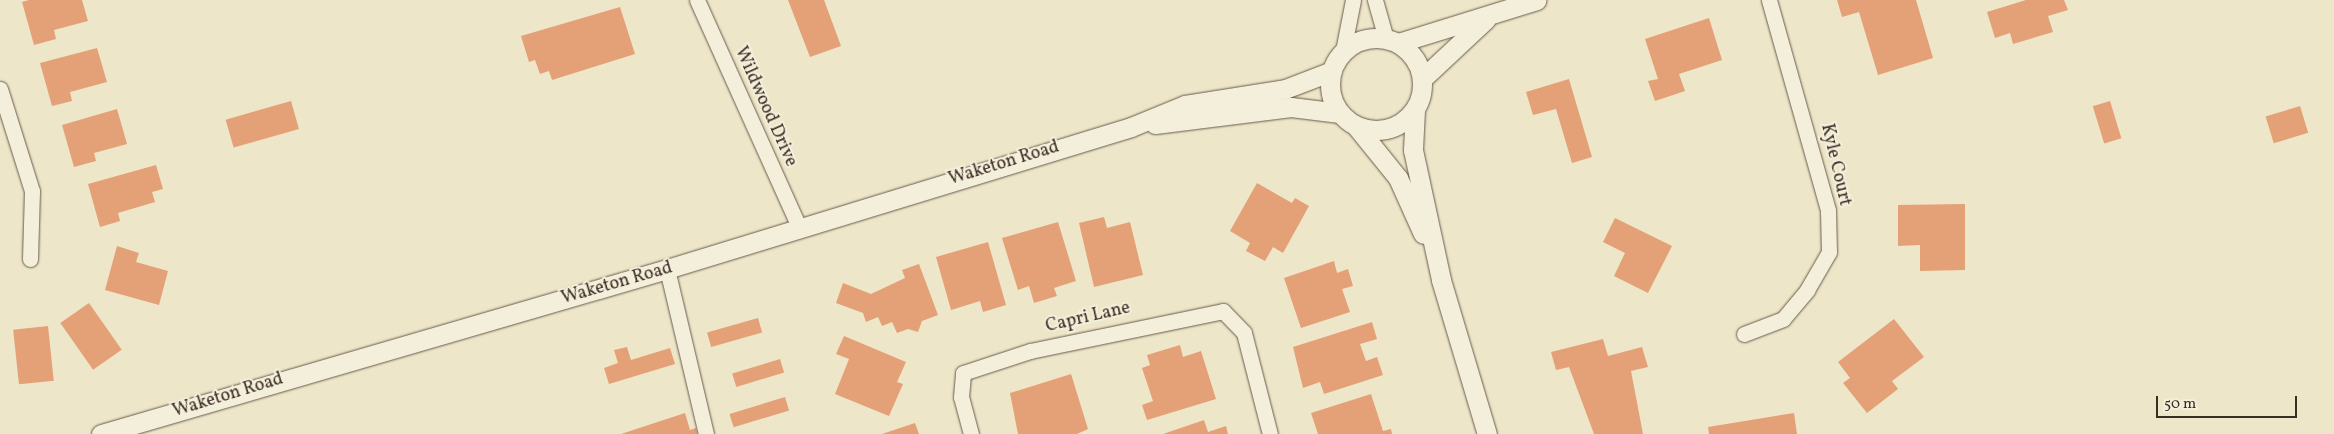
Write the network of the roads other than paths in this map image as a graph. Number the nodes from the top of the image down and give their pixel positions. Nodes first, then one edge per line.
1 (697, 0) edge
2 (1353, 0) edge
3 (1375, 0) edge
4 (1537, 0) edge
5 (1769, 0) edge
6 (1490, 14) junction
7 (1392, 41) junction
8 (1344, 51) junction
9 (1332, 71) junction
10 (1423, 78) junction
11 (0, 88) edge
12 (1415, 110) junction
13 (1340, 113) junction
14 (1356, 126) junction
15 (1131, 127) junction
16 (800, 229) junction
17 (30, 259) dead end
18 (667, 269) junction
19 (1441, 280) junction
20 (1744, 334) dead end
21 (101, 434) edge
22 (706, 434) edge
23 (971, 434) edge
24 (1270, 434) edge
25 (1486, 434) edge

1 - 16 street, Wildwood Drive
2 - 8 street
3 - 7 street
4 - 6 street
5 - 20 street, Kyle Court
6 - 7 street
6 - 10 street
7 - 8 street
7 - 10 street
8 - 9 street
9 - 13 street
9 - 15 street, Waketon Road
10 - 12 street
11 - 17 street
12 - 14 street
12 - 19 street
13 - 14 street
13 - 15 street, Waketon Road
14 - 19 street
15 - 16 street, Waketon Road
16 - 18 street, Waketon Road
18 - 21 street, Waketon Road
18 - 22 street
19 - 25 street
23 - 24 street, Capri Lane

